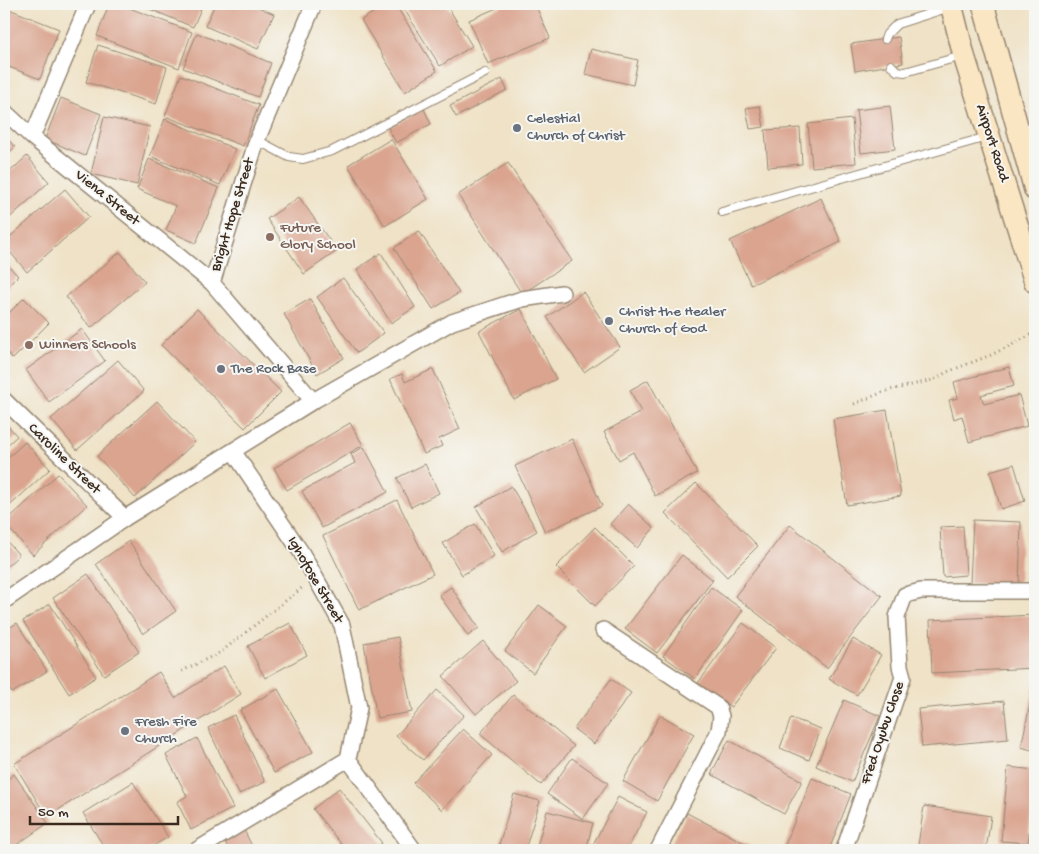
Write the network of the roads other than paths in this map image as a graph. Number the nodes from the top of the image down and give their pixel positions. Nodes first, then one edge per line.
1 (88, 4) edge
2 (314, 4) edge
3 (983, 4) edge
4 (952, 5) edge
5 (885, 39) dead end
6 (964, 56) junction
7 (891, 65) dead end
8 (485, 73) dead end
9 (4, 111) edge
10 (1027, 129) edge
11 (32, 137) junction
12 (990, 137) junction
13 (256, 140) junction
14 (1035, 190) edge
15 (722, 212) dead end
16 (1035, 282) edge
17 (212, 284) junction
18 (562, 293) dead end
19 (4, 400) edge
20 (313, 401) junction
21 (233, 451) junction
22 (125, 518) junction
23 (1035, 591) edge
24 (4, 601) edge
25 (603, 630) dead end
26 (348, 759) junction
27 (197, 850) edge
28 (414, 850) edge
29 (658, 850) edge
30 (844, 850) edge

1 - 11 street
2 - 13 street, Bright Hope Street
3 - 10 main road, Airport Road
4 - 5 lane
4 - 6 main road, Airport Road
6 - 7 lane
6 - 12 main road, Airport Road
8 - 13 lane
9 - 11 street, Viena Street
10 - 14 main road, Airport Road
11 - 17 street, Viena Street
12 - 15 lane
12 - 16 main road, Airport Road
13 - 17 street, Bright Hope Street
17 - 20 street, Bright Hope Street
18 - 20 street
19 - 22 street, Caroline Street
20 - 21 street
21 - 22 street
21 - 26 street, Ighofose Street
22 - 24 street
23 - 30 street, Fred Oyubu Close
25 - 29 street
26 - 27 street
26 - 28 street

